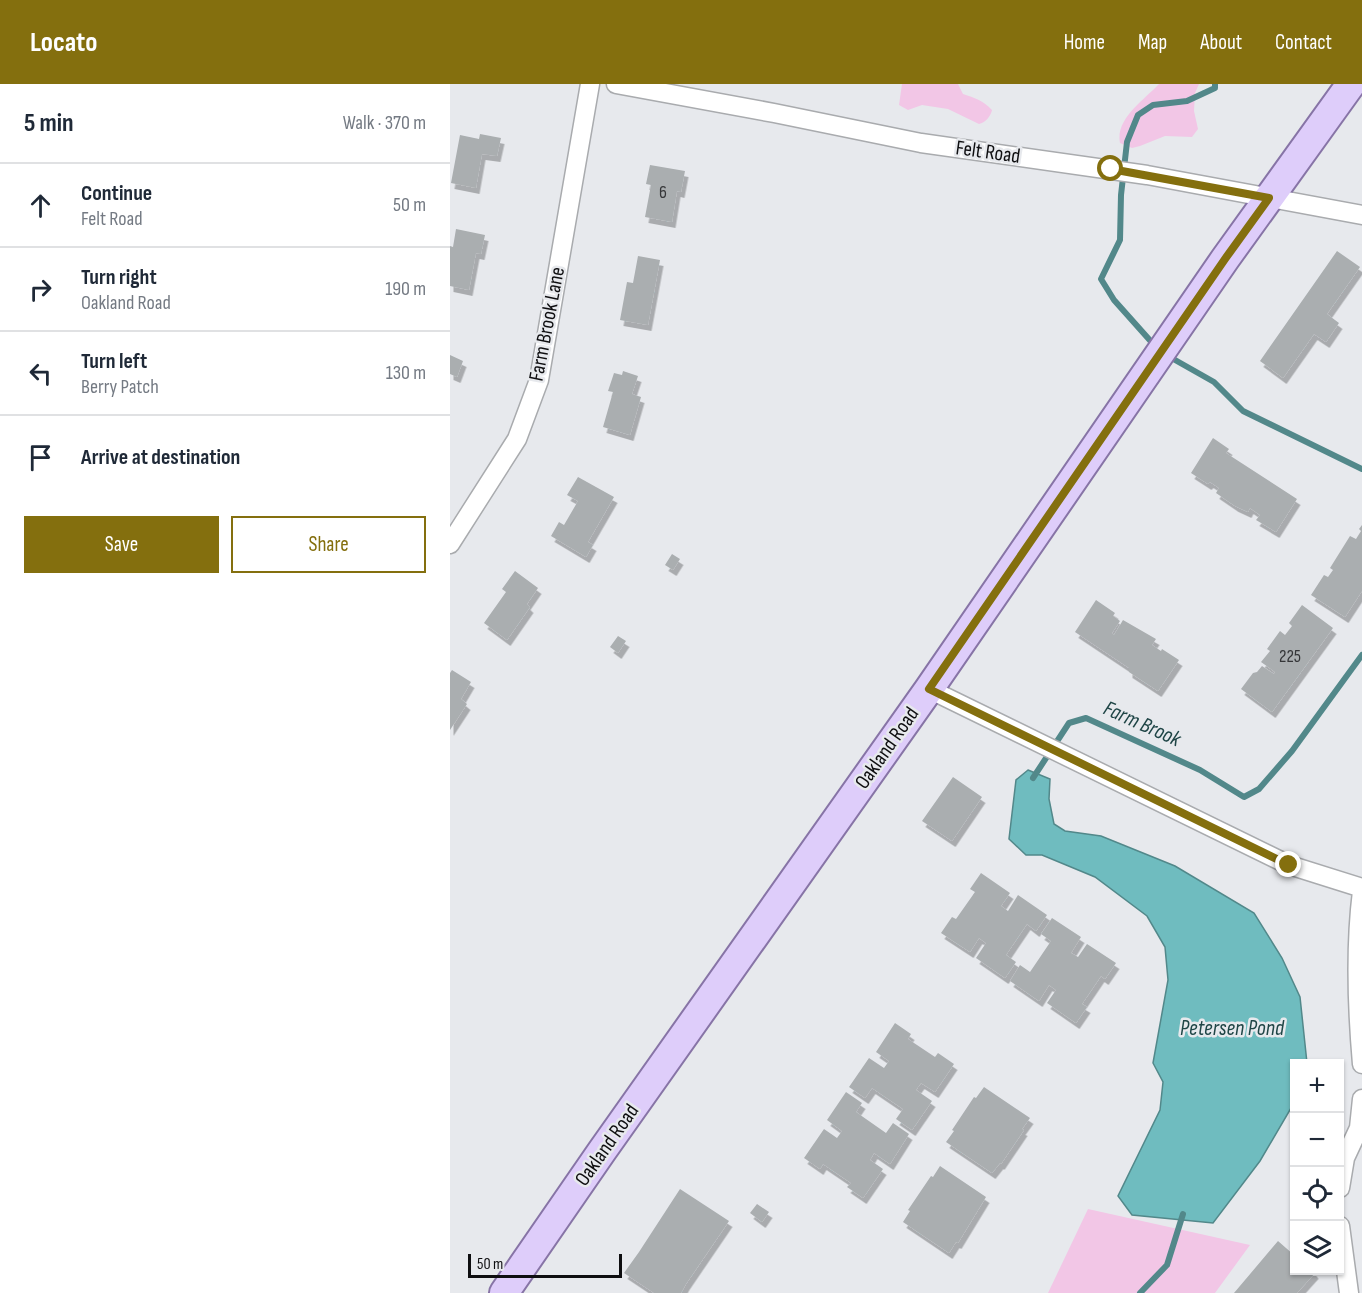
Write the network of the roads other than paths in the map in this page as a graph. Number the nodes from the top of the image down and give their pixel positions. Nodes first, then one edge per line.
1 (590, 84) edge
2 (616, 84) edge
3 (1351, 84) edge
4 (1269, 198) junction
5 (1362, 215) edge
6 (450, 544) edge
7 (929, 689) junction
8 (1362, 889) edge
9 (1362, 1064) edge
10 (1362, 1100) edge
11 (1344, 1168) edge
12 (1344, 1256) edge
13 (504, 1293) edge
14 (1349, 1293) edge

1 - 6 street, Farm Brook Lane
2 - 4 street, Felt Road
3 - 4 main road, Oakland Road
4 - 5 street, Felt Road
4 - 7 main road, Oakland Road
7 - 8 street
7 - 13 main road, Oakland Road
8 - 9 street
10 - 11 street
12 - 14 street

